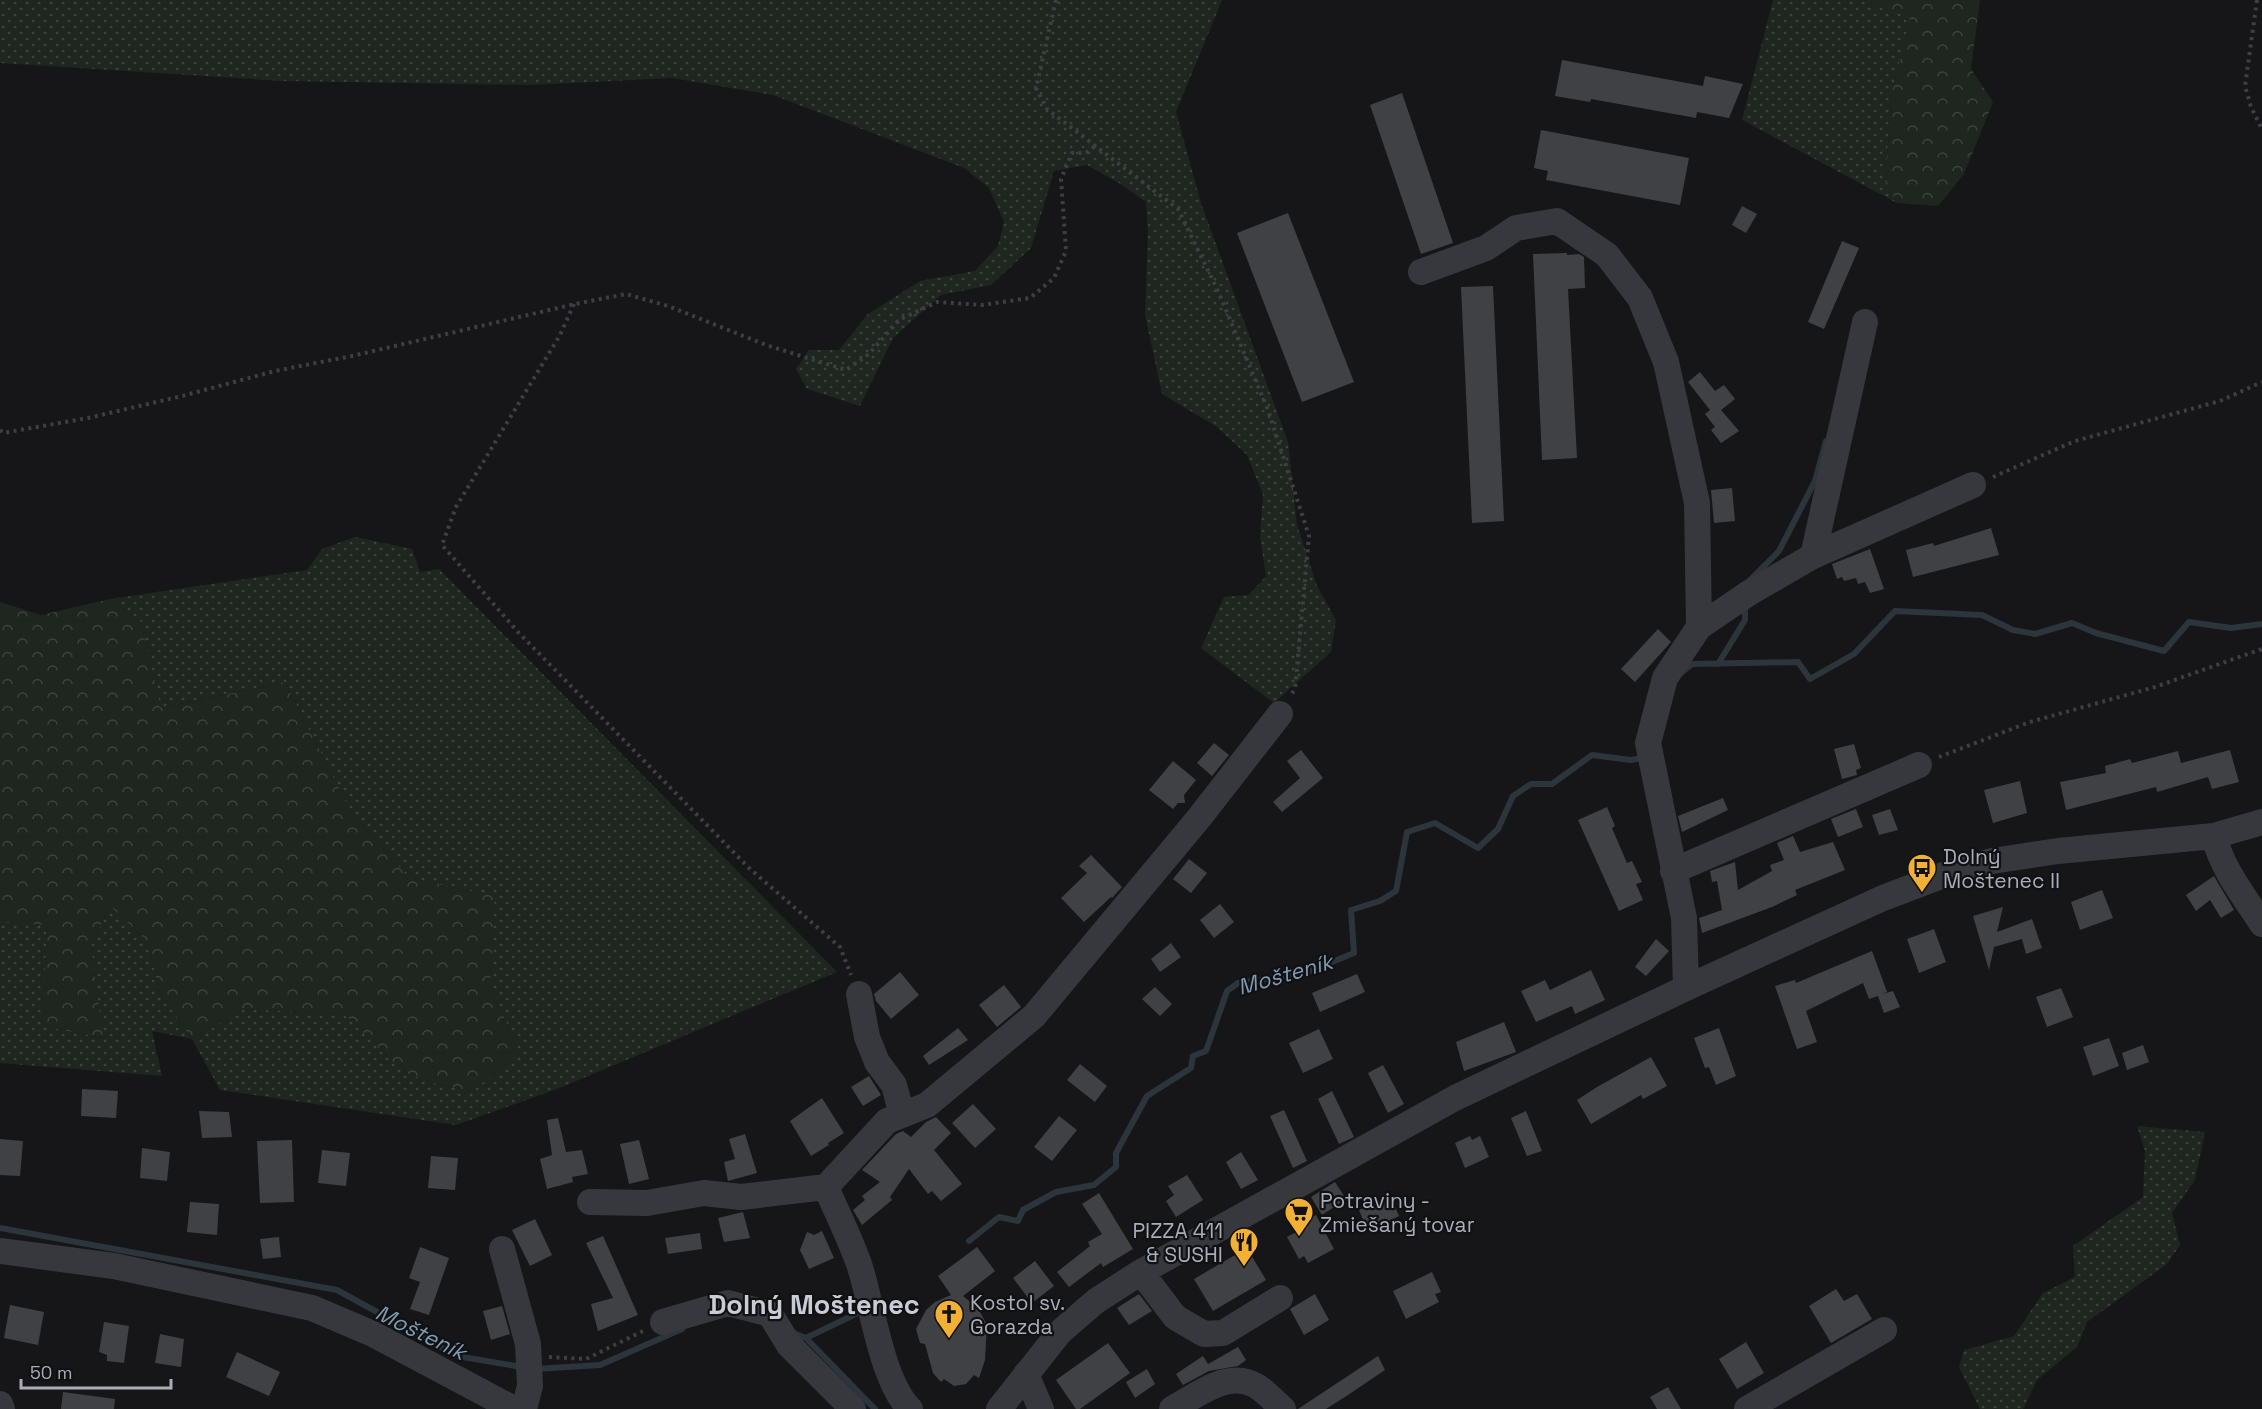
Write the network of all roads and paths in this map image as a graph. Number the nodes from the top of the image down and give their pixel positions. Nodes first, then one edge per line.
1 (1056, 0) edge
2 (2257, 0) edge
3 (2262, 129) edge
4 (1095, 146) junction
5 (1421, 272) dead end
6 (575, 304) junction
7 (1865, 322) dead end
8 (2262, 382) edge
9 (0, 430) edge
10 (1973, 485) joint
11 (1813, 556) junction
12 (1699, 627) junction
13 (2262, 648) edge
14 (1280, 714) joint
15 (1919, 765) joint
16 (2262, 822) edge
17 (2214, 836) junction
18 (1673, 871) junction
19 (2262, 924) edge
20 (1686, 988) junction
21 (859, 994) joint
22 (902, 1114) junction
23 (826, 1187) junction
24 (591, 1202) dead end
25 (502, 1249) dead end
26 (0, 1251) edge
27 (1141, 1272) junction
28 (1280, 1298) dead end
29 (663, 1322) joint
30 (1884, 1330) dead end
31 (528, 1357) junction
32 (1026, 1374) junction
33 (0, 1404) edge
34 (2, 1409) edge
35 (514, 1409) edge
36 (524, 1409) edge
37 (852, 1409) edge
38 (910, 1409) edge
39 (999, 1409) edge
40 (1041, 1409) edge
41 (1172, 1409) edge
42 (1283, 1409) edge
43 (1747, 1409) edge

1 - 4 path
2 - 3 path
4 - 6 path
4 - 14 path
5 - 12 street
6 - 9 path
6 - 21 path
7 - 11 street
8 - 10 path
10 - 11 street
11 - 12 street
12 - 18 street
13 - 15 path
14 - 22 street
15 - 18 street
16 - 17 street
17 - 19 street
17 - 20 street
18 - 20 street
20 - 27 street
21 - 22 street
22 - 23 street
23 - 24 street
23 - 38 street
25 - 31 street
26 - 35 street
27 - 28 street
27 - 32 street
29 - 31 path
29 - 37 street
30 - 43 street
31 - 36 street
32 - 39 street
32 - 40 street
33 - 34 street
41 - 42 street

